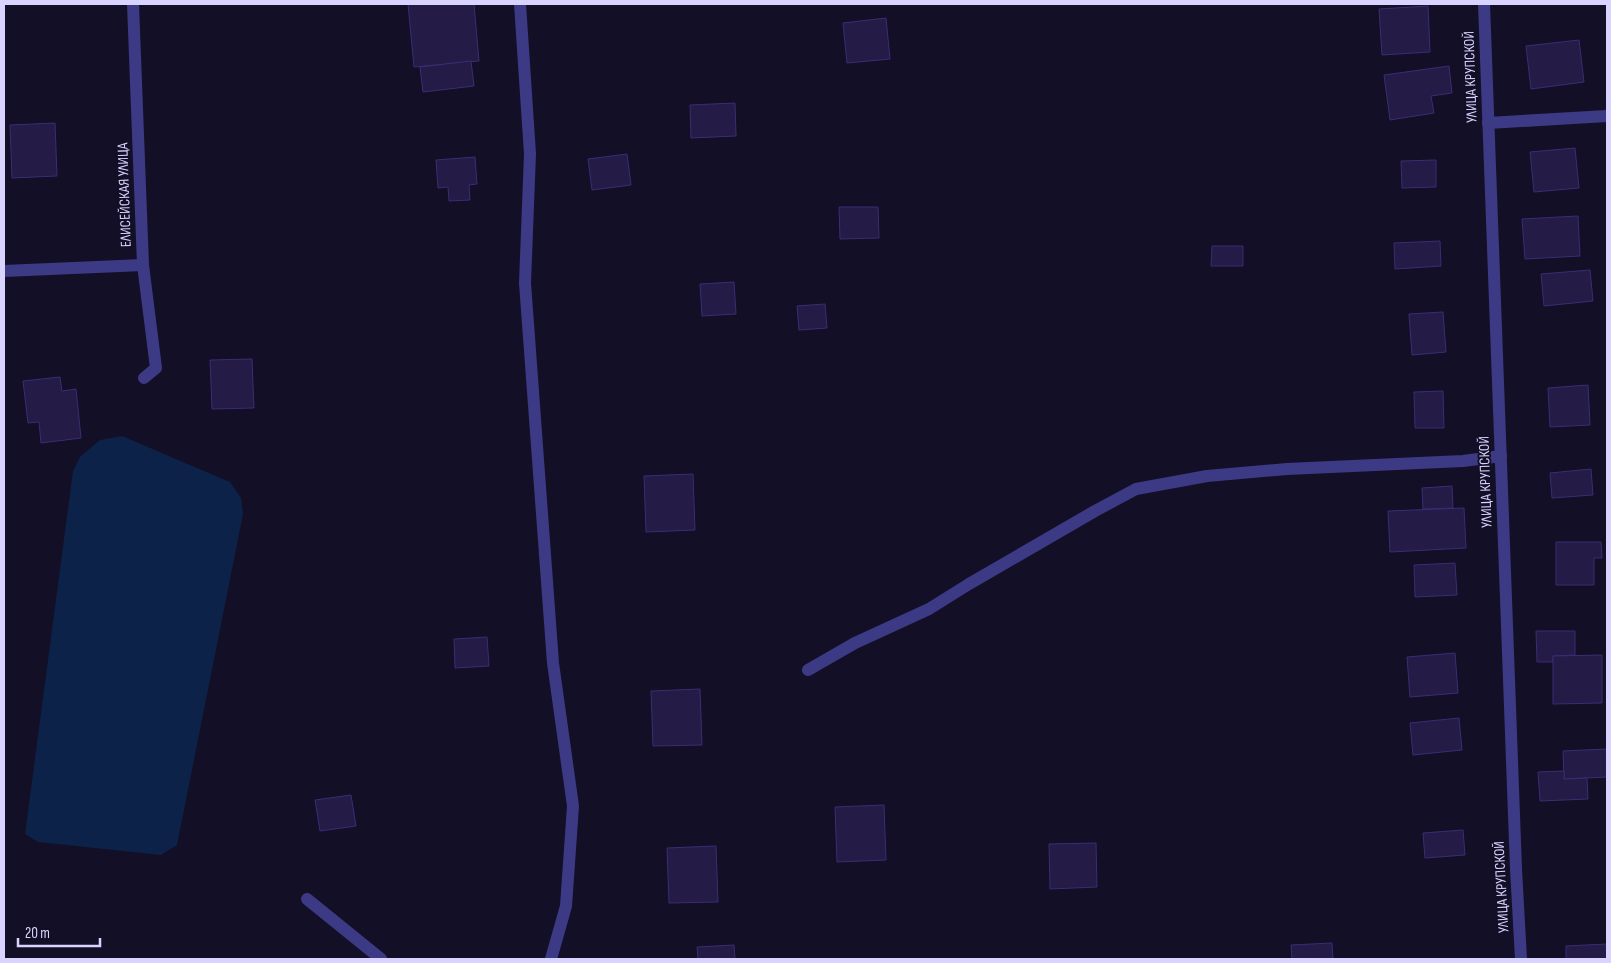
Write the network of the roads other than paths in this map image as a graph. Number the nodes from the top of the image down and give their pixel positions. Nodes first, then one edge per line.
1 (134, 4) edge
2 (520, 4) edge
3 (1484, 4) edge
4 (1607, 116) edge
5 (1488, 123) junction
6 (144, 265) junction
7 (4, 271) edge
8 (144, 378) dead end
9 (1501, 456) junction
10 (808, 670) dead end
11 (307, 898) dead end
12 (381, 959) edge
13 (551, 959) edge
14 (1521, 959) edge

1 - 6 street, ЕЛИСЕЙСКАЯ УЛИЦА
2 - 13 street
3 - 5 street, УЛИЦА КРУПСКОЙ
4 - 5 street
5 - 9 street, УЛИЦА КРУПСКОЙ
6 - 7 street
6 - 8 street, ЕЛИСЕЙСКАЯ УЛИЦА
9 - 10 street
9 - 14 street, УЛИЦА КРУПСКОЙ
11 - 12 street

